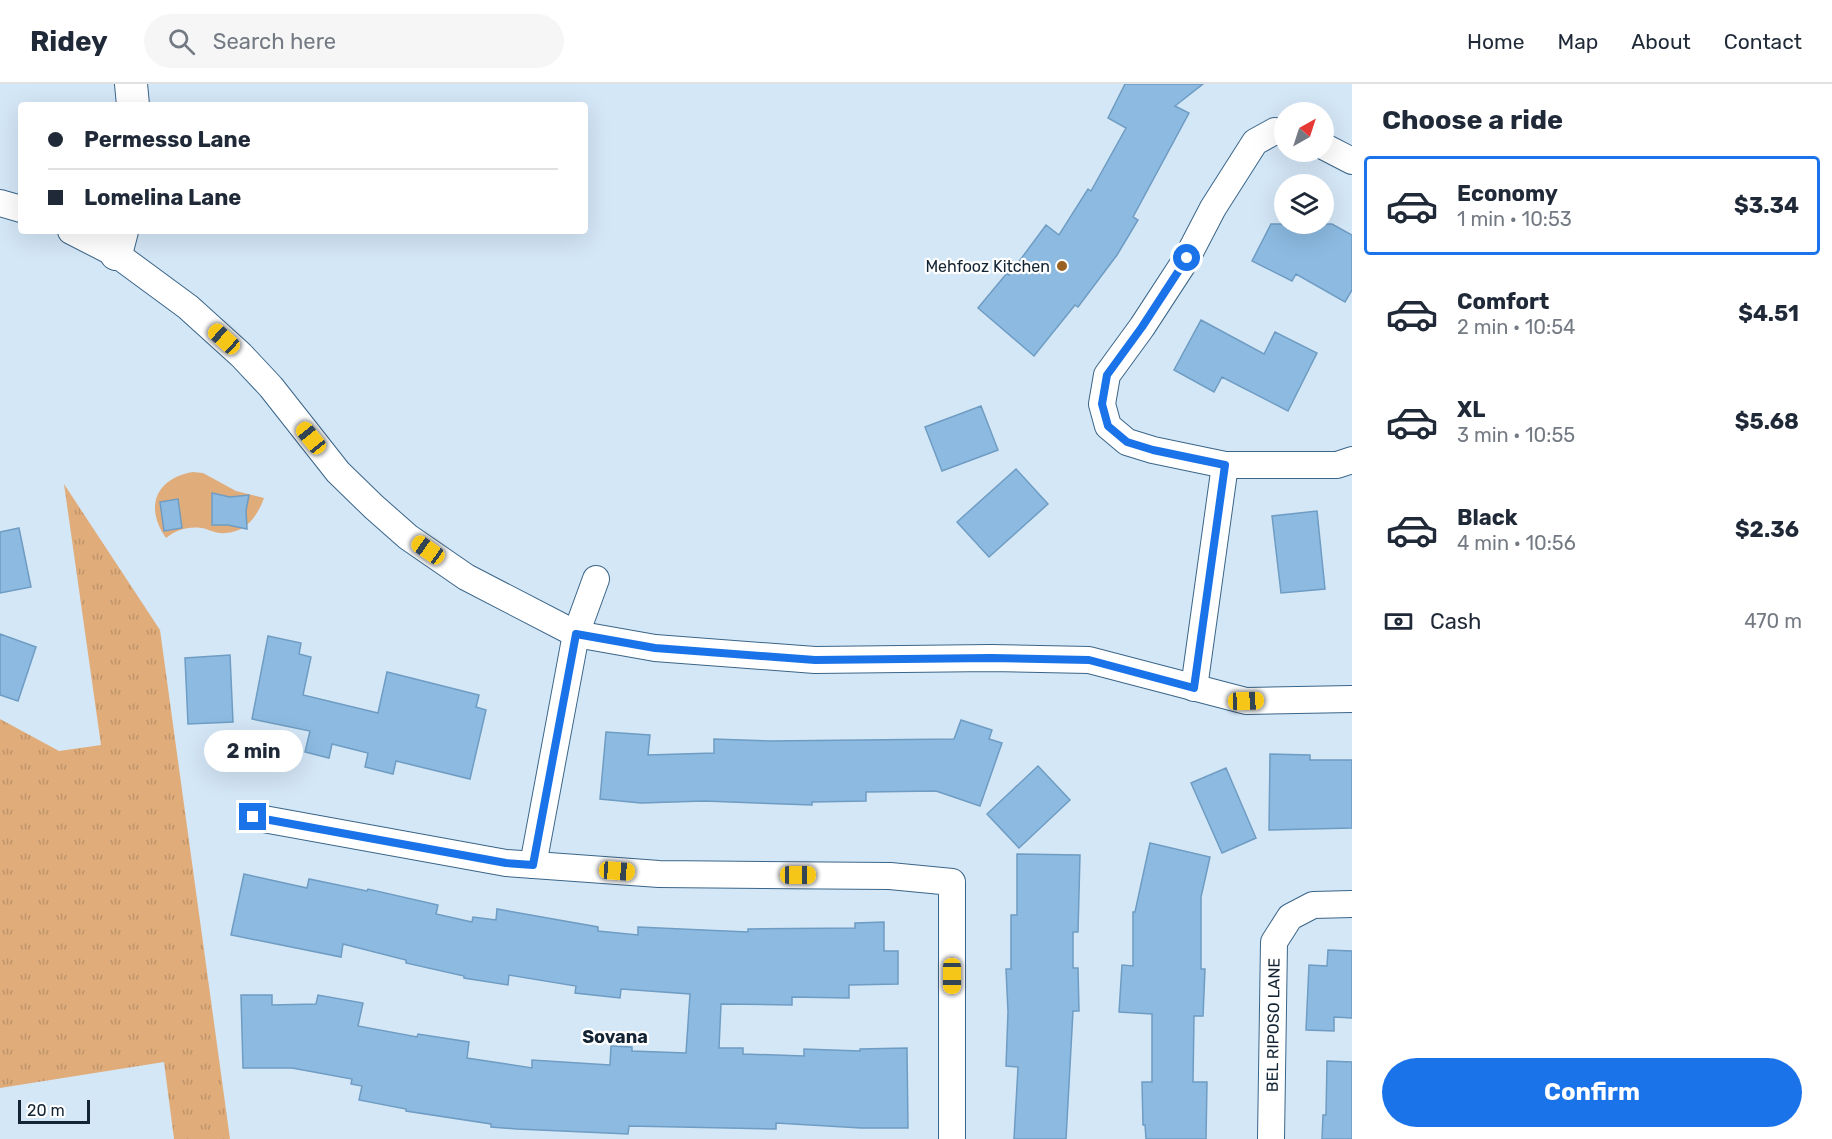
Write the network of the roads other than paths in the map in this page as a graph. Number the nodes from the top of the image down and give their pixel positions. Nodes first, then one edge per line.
1 (131, 84) edge
2 (133, 102) edge
3 (1274, 132) edge
4 (1334, 152) edge
5 (1352, 161) edge
6 (0, 203) edge
7 (18, 208) edge
8 (84, 234) edge
9 (119, 242) edge
10 (1352, 460) edge
11 (1225, 465) junction
12 (596, 579) dead end
13 (576, 634) junction
14 (1194, 688) junction
15 (1352, 699) edge
16 (253, 817) dead end
17 (533, 865) junction
18 (1352, 904) edge
19 (952, 1139) edge
20 (1271, 1139) edge

1 - 2 street
3 - 11 street
4 - 5 street
6 - 7 street
8 - 9 street
9 - 13 street
10 - 11 street
11 - 14 street
12 - 13 street
13 - 14 street
13 - 17 street
14 - 15 street
16 - 17 street
17 - 19 street
18 - 20 street, BEL RIPOSO LANE

